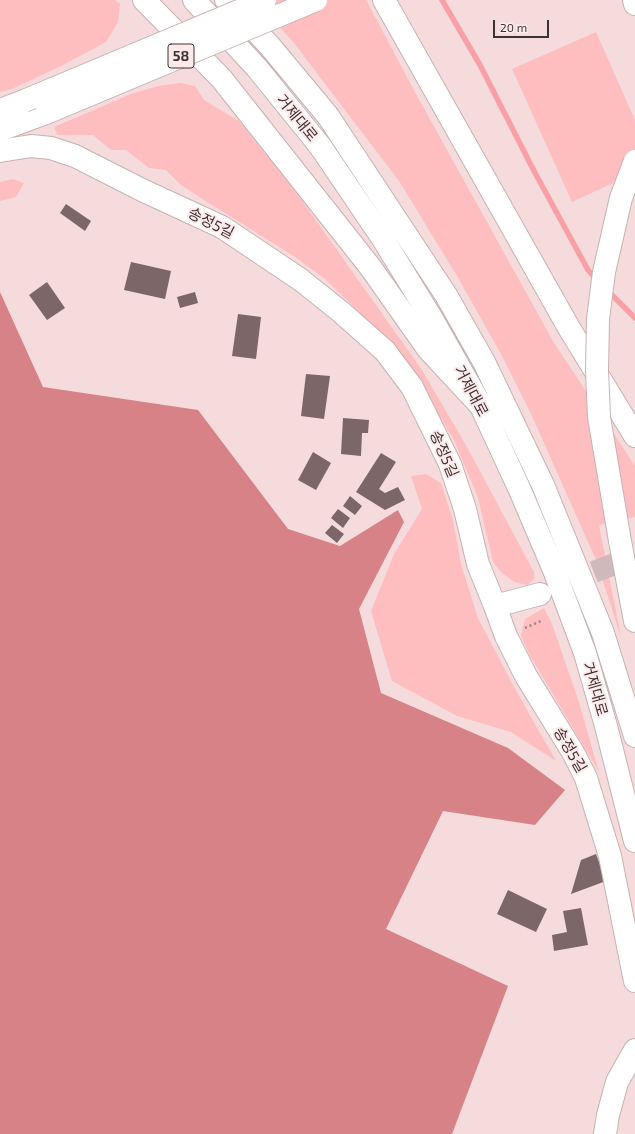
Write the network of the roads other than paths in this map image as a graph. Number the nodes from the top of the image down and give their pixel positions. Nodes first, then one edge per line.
1 (144, 0) edge
2 (194, 0) edge
3 (226, 0) edge
4 (265, 0) edge
5 (316, 0) edge
6 (384, 0) edge
7 (634, 0) edge
8 (635, 4) edge
9 (0, 110) edge
10 (0, 130) edge
11 (0, 151) edge
12 (635, 161) edge
13 (481, 406) junction
14 (635, 436) edge
15 (540, 594) dead end
16 (495, 606) junction
17 (635, 621) edge
18 (635, 736) edge
19 (635, 841) edge
20 (635, 981) edge
21 (635, 1050) edge
22 (605, 1134) edge

1 - 13 main road
2 - 13 main road, 거제대로
3 - 18 main road, 거제대로
4 - 9 main road, 58, bridge
5 - 10 main road, 58, bridge
6 - 14 main road
7 - 8 main road
11 - 16 main road, 송정5길
12 - 17 main road, bridge
13 - 19 main road, 거제대로
15 - 16 main road
16 - 20 main road, 송정5길
21 - 22 main road

